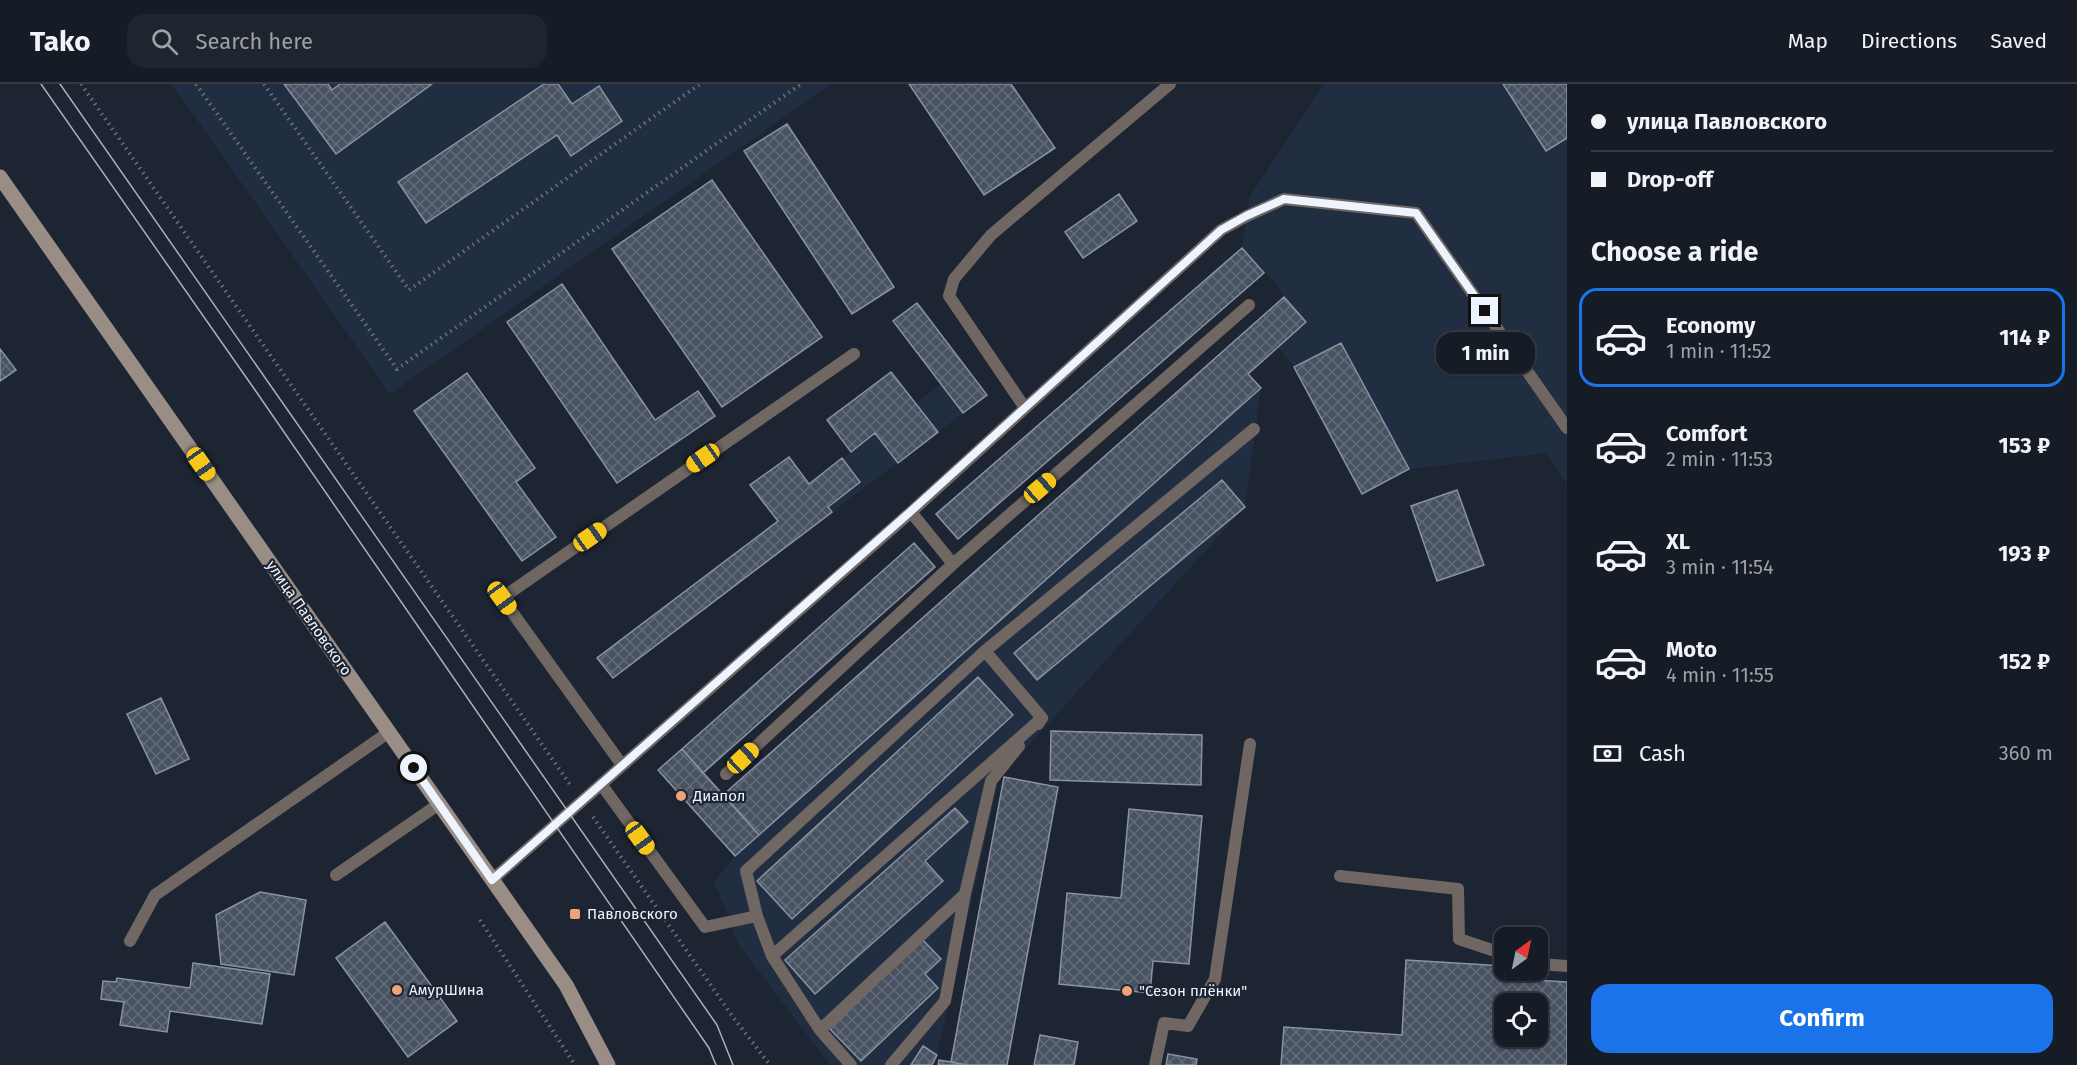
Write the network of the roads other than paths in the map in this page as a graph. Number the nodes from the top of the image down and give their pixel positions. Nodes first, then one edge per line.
1 (1170, 84) edge
2 (0, 177) edge
3 (1249, 305) dead end
4 (854, 354) dead end
5 (1025, 408) junction
6 (1567, 428) edge
7 (1254, 429) dead end
8 (910, 512) junction
9 (953, 564) junction
10 (985, 651) junction
11 (1042, 718) junction
12 (389, 732) junction
13 (1250, 744) dead end
14 (622, 765) junction
15 (726, 774) dead end
16 (601, 784) junction
17 (439, 804) junction
18 (336, 875) dead end
19 (1340, 876) dead end
20 (492, 880) junction
21 (965, 894) junction
22 (757, 916) junction
23 (130, 941) dead end
24 (1494, 951) edge
25 (772, 956) junction
26 (1548, 965) edge
27 (1567, 966) edge
28 (820, 1030) junction
29 (608, 1065) edge
30 (851, 1065) edge
31 (891, 1065) edge
32 (1155, 1065) edge

1 - 5 lane
2 - 12 street, улица Павловского
3 - 9 lane
4 - 14 lane
5 - 6 lane
5 - 8 lane
7 - 10 lane
8 - 9 lane
8 - 14 lane
9 - 15 lane
10 - 11 lane
10 - 22 lane
11 - 21 lane
11 - 25 lane
12 - 17 street, улица Павловского
12 - 23 lane
13 - 32 lane
14 - 16 lane
16 - 20 lane
16 - 22 lane
17 - 18 lane
17 - 20 street, улица Павловского
19 - 24 lane
20 - 29 street, улица Павловского
21 - 28 lane
21 - 31 lane
22 - 25 lane
25 - 28 lane
26 - 27 lane
28 - 30 lane

